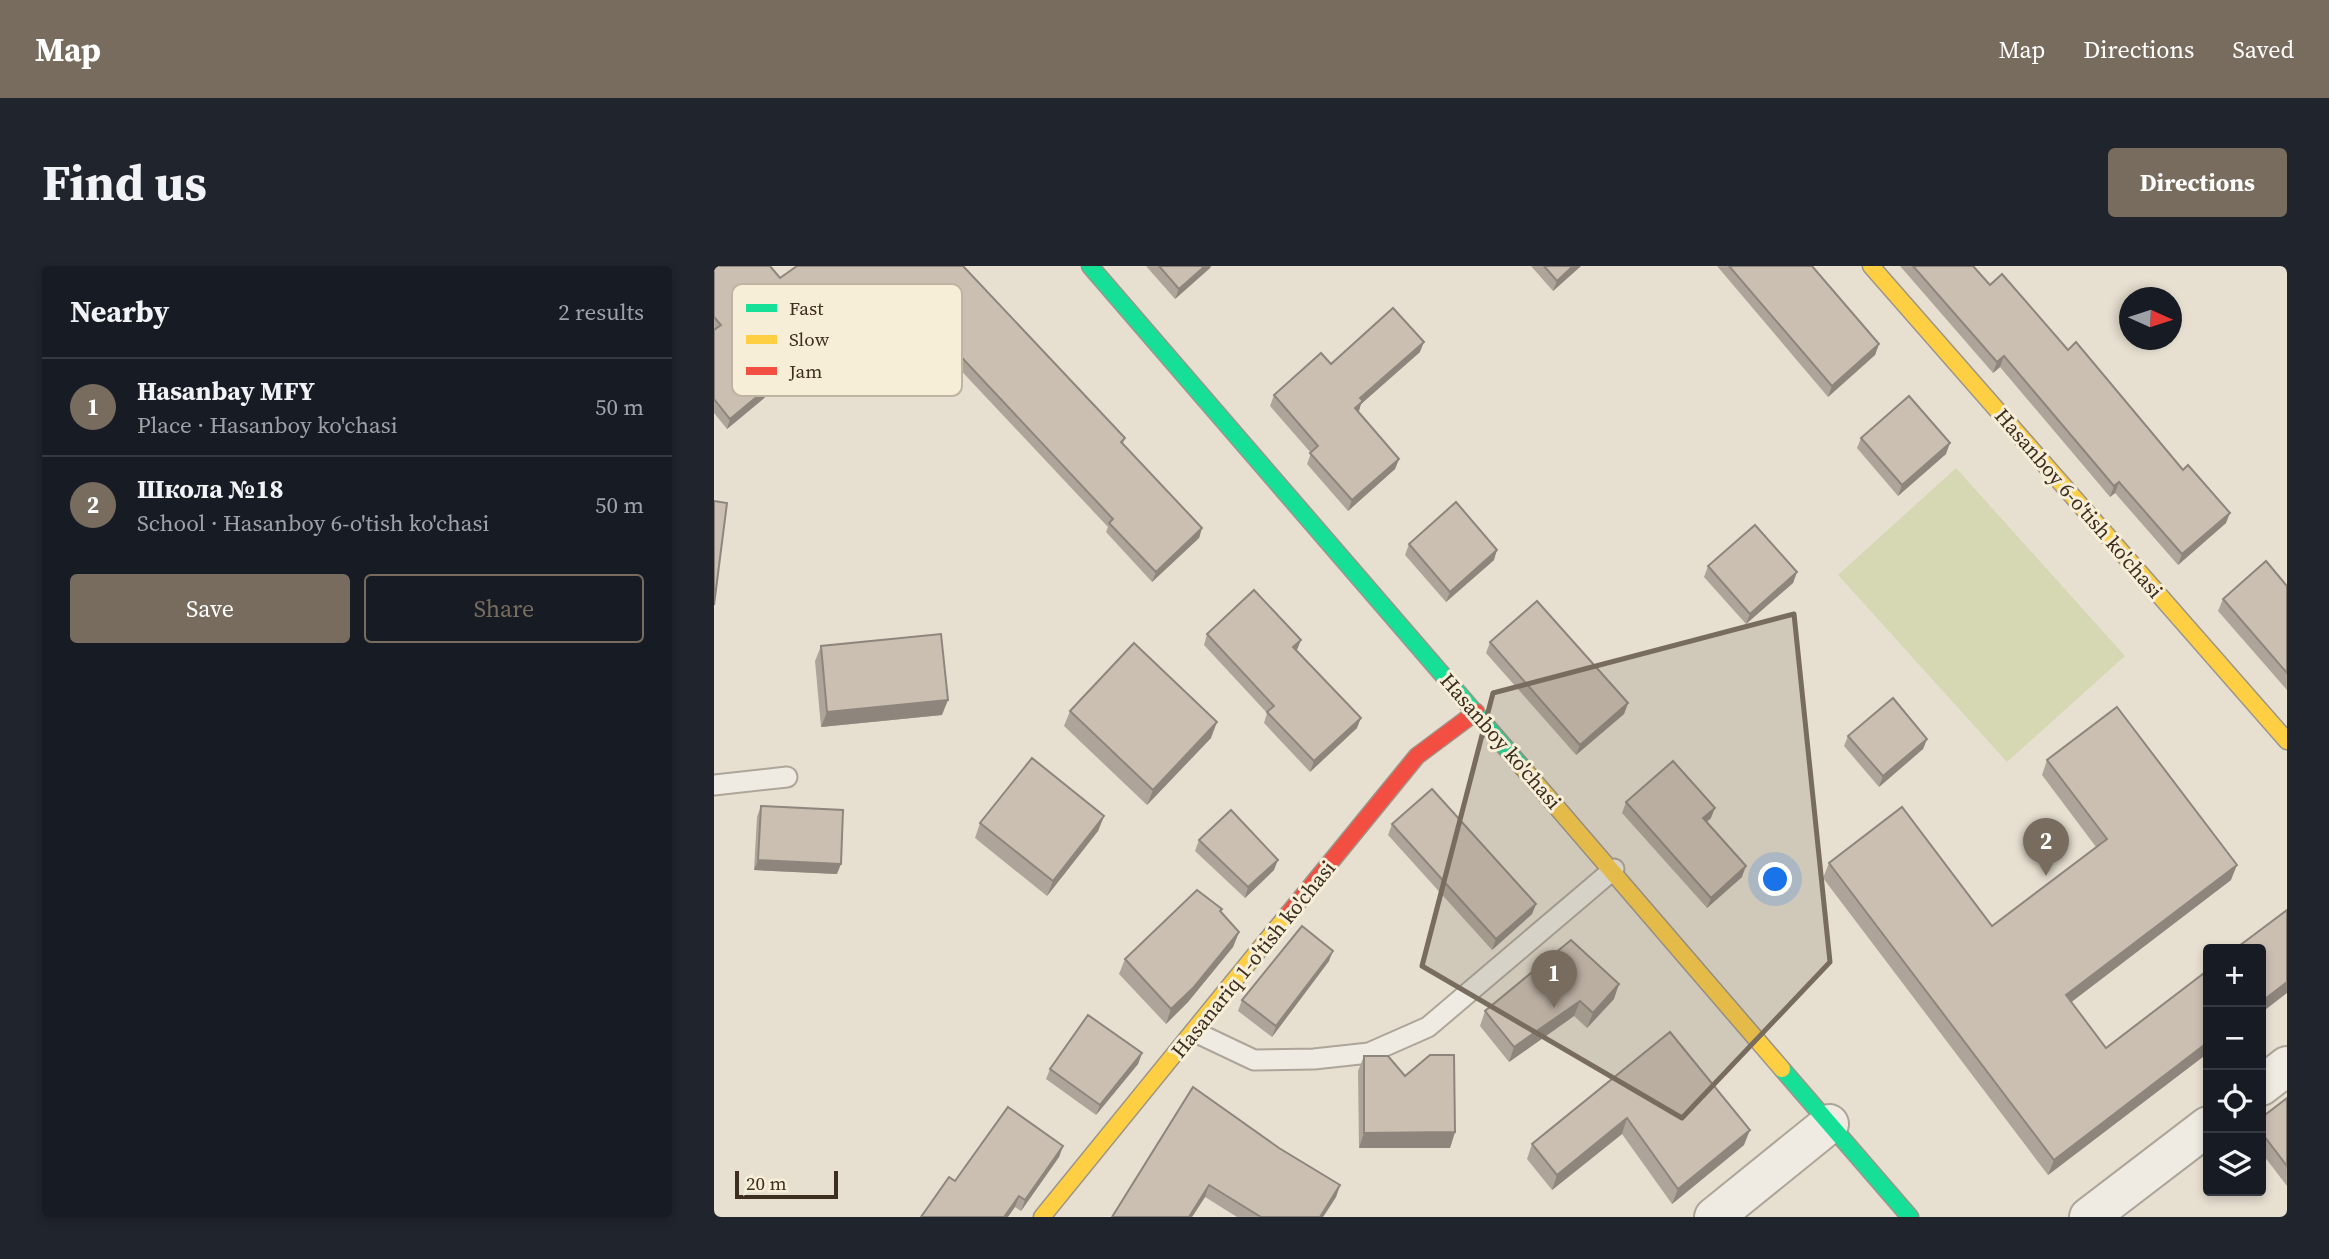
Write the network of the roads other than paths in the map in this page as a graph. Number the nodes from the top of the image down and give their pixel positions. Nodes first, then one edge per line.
1 (1090, 266) edge
2 (1871, 266) edge
3 (1476, 712) junction
4 (2287, 741) edge
5 (786, 777) dead end
6 (714, 785) edge
7 (1614, 869) junction
8 (1195, 1032) junction
9 (2287, 1066) edge
10 (2266, 1082) edge
11 (1829, 1124) junction
12 (2203, 1130) edge
13 (1042, 1217) edge
14 (1714, 1217) edge
15 (1910, 1217) edge
16 (2089, 1217) edge

1 - 3 street, Hasanboy ko'chasi
2 - 4 street, Hasanboy 6-o'tish ko'chasi
3 - 7 street, Hasanboy ko'chasi
3 - 8 street, Hasanariq 1-o'tish ko'chasi
5 - 6 lane
7 - 8 lane
7 - 11 street, Hasanboy ko'chasi
8 - 13 street, Hasanariq 1-o'tish ko'chasi
9 - 10 street
11 - 14 street
11 - 15 street, Hasanboy ko'chasi
12 - 16 street

